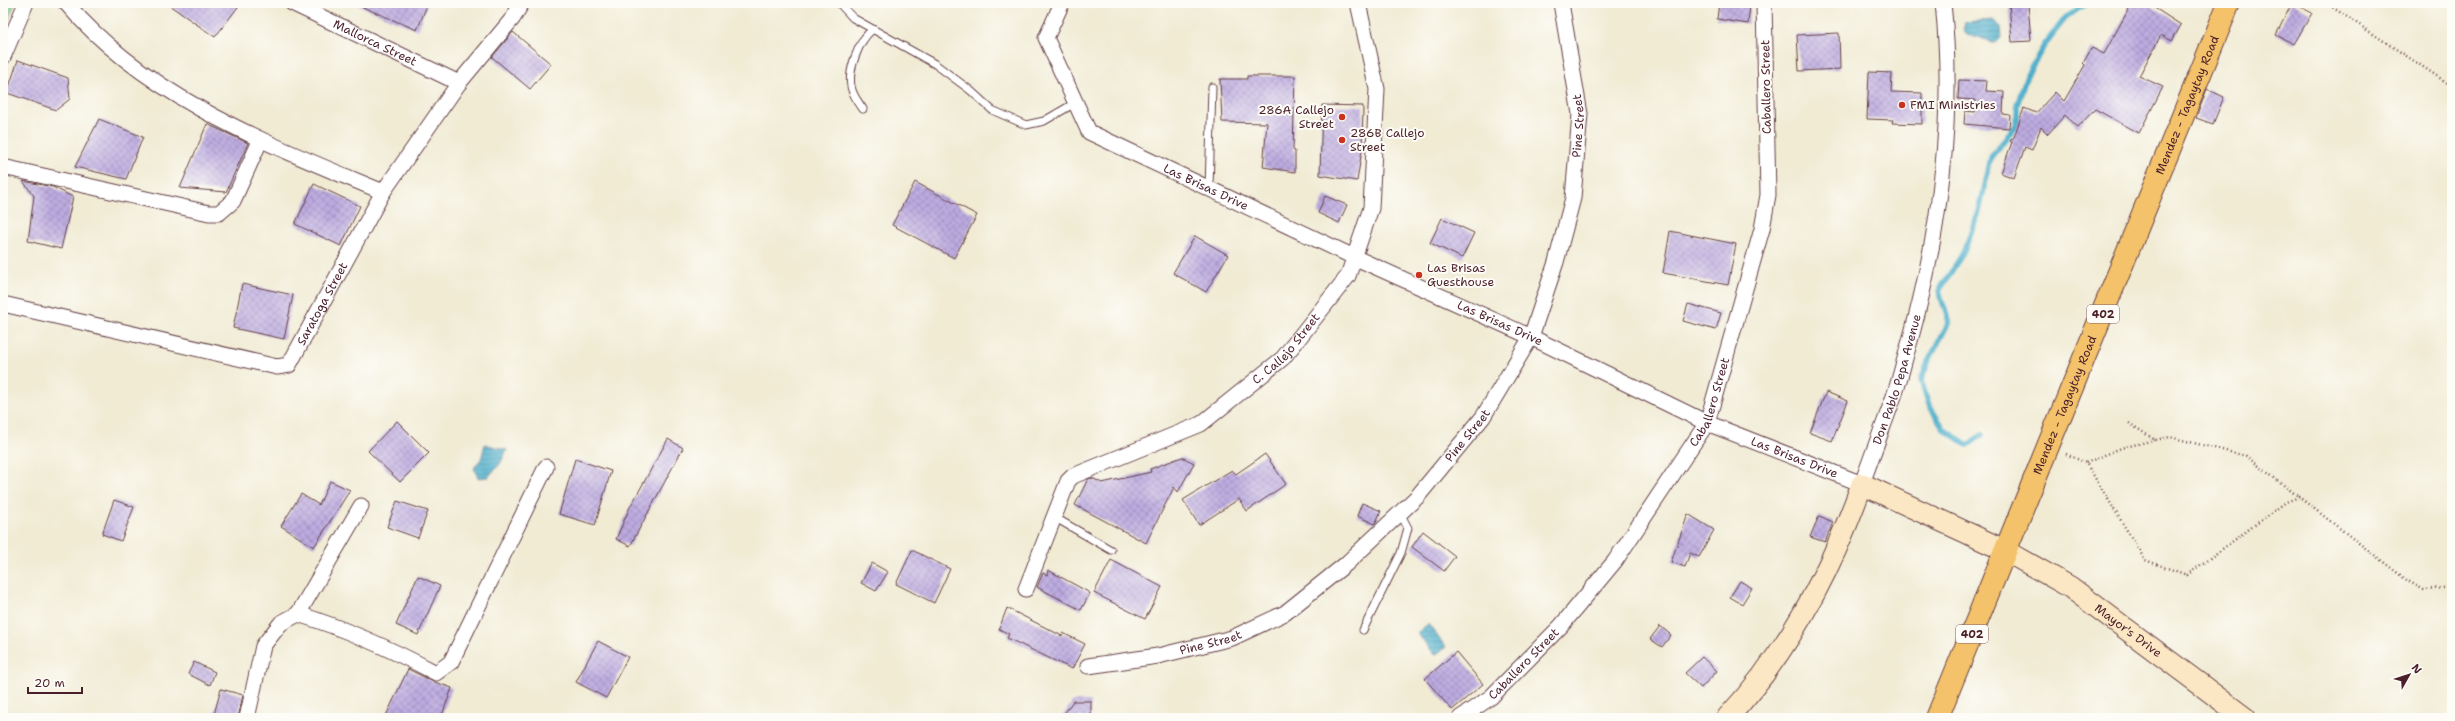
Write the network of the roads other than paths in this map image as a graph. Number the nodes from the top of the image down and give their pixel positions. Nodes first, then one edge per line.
1 (26, 3) edge
2 (66, 3) edge
3 (292, 3) edge
4 (522, 3) edge
5 (839, 3) edge
6 (1062, 3) edge
7 (1358, 3) edge
8 (1561, 3) edge
9 (1764, 3) edge
10 (1943, 3) edge
11 (2229, 3) edge
12 (872, 30) junction
13 (3, 57) edge
14 (459, 83) junction
15 (1212, 87) dead end
16 (1075, 102) junction
17 (863, 109) dead end
18 (260, 141) junction
19 (3, 167) edge
20 (1209, 189) junction
21 (384, 192) junction
22 (1356, 258) junction
23 (3, 304) edge
24 (1531, 337) junction
25 (1707, 423) junction
26 (546, 467) dead end
27 (1862, 484) junction
28 (361, 506) dead end
29 (1400, 513) junction
30 (1054, 517) junction
31 (1111, 550) dead end
32 (2006, 551) junction
33 (1026, 589) dead end
34 (298, 614) junction
35 (1363, 630) dead end
36 (1088, 666) dead end
37 (247, 718) edge
38 (1460, 718) edge
39 (1727, 718) edge
40 (1937, 718) edge
41 (2245, 718) edge

1 - 13 street
2 - 18 street
3 - 14 street, Mallorca Street
4 - 14 street, Saratoga Street
5 - 12 lane
6 - 16 street, Las Brisas Drive
7 - 22 street, C. Callejo Street
8 - 24 street, Pine Street
9 - 25 street, Caballero Street
10 - 27 street, Don Pablo Pepa Avenue
11 - 32 main road, Mendez - Tagaytay Road / 402
12 - 16 lane
12 - 17 lane
14 - 21 street, Saratoga Street
15 - 20 lane
16 - 20 street, Las Brisas Drive
18 - 19 street
18 - 21 street
20 - 22 street, Las Brisas Drive
21 - 23 street, Saratoga Street
22 - 24 street, Las Brisas Drive
22 - 30 street, C. Callejo Street
24 - 25 street, Las Brisas Drive
24 - 29 street, Pine Street
25 - 27 street, Las Brisas Drive
25 - 38 street, Caballero Street
26 - 34 street
27 - 32 street, Las Brisas Drive
27 - 39 street, Don Pablo Pepa Avenue
28 - 34 street
29 - 35 lane
29 - 36 street, Pine Street
30 - 31 lane
30 - 33 street, C. Callejo Street
32 - 40 main road, Mendez - Tagaytay Road / 402
32 - 41 street, Mayor's Drive
34 - 37 street

